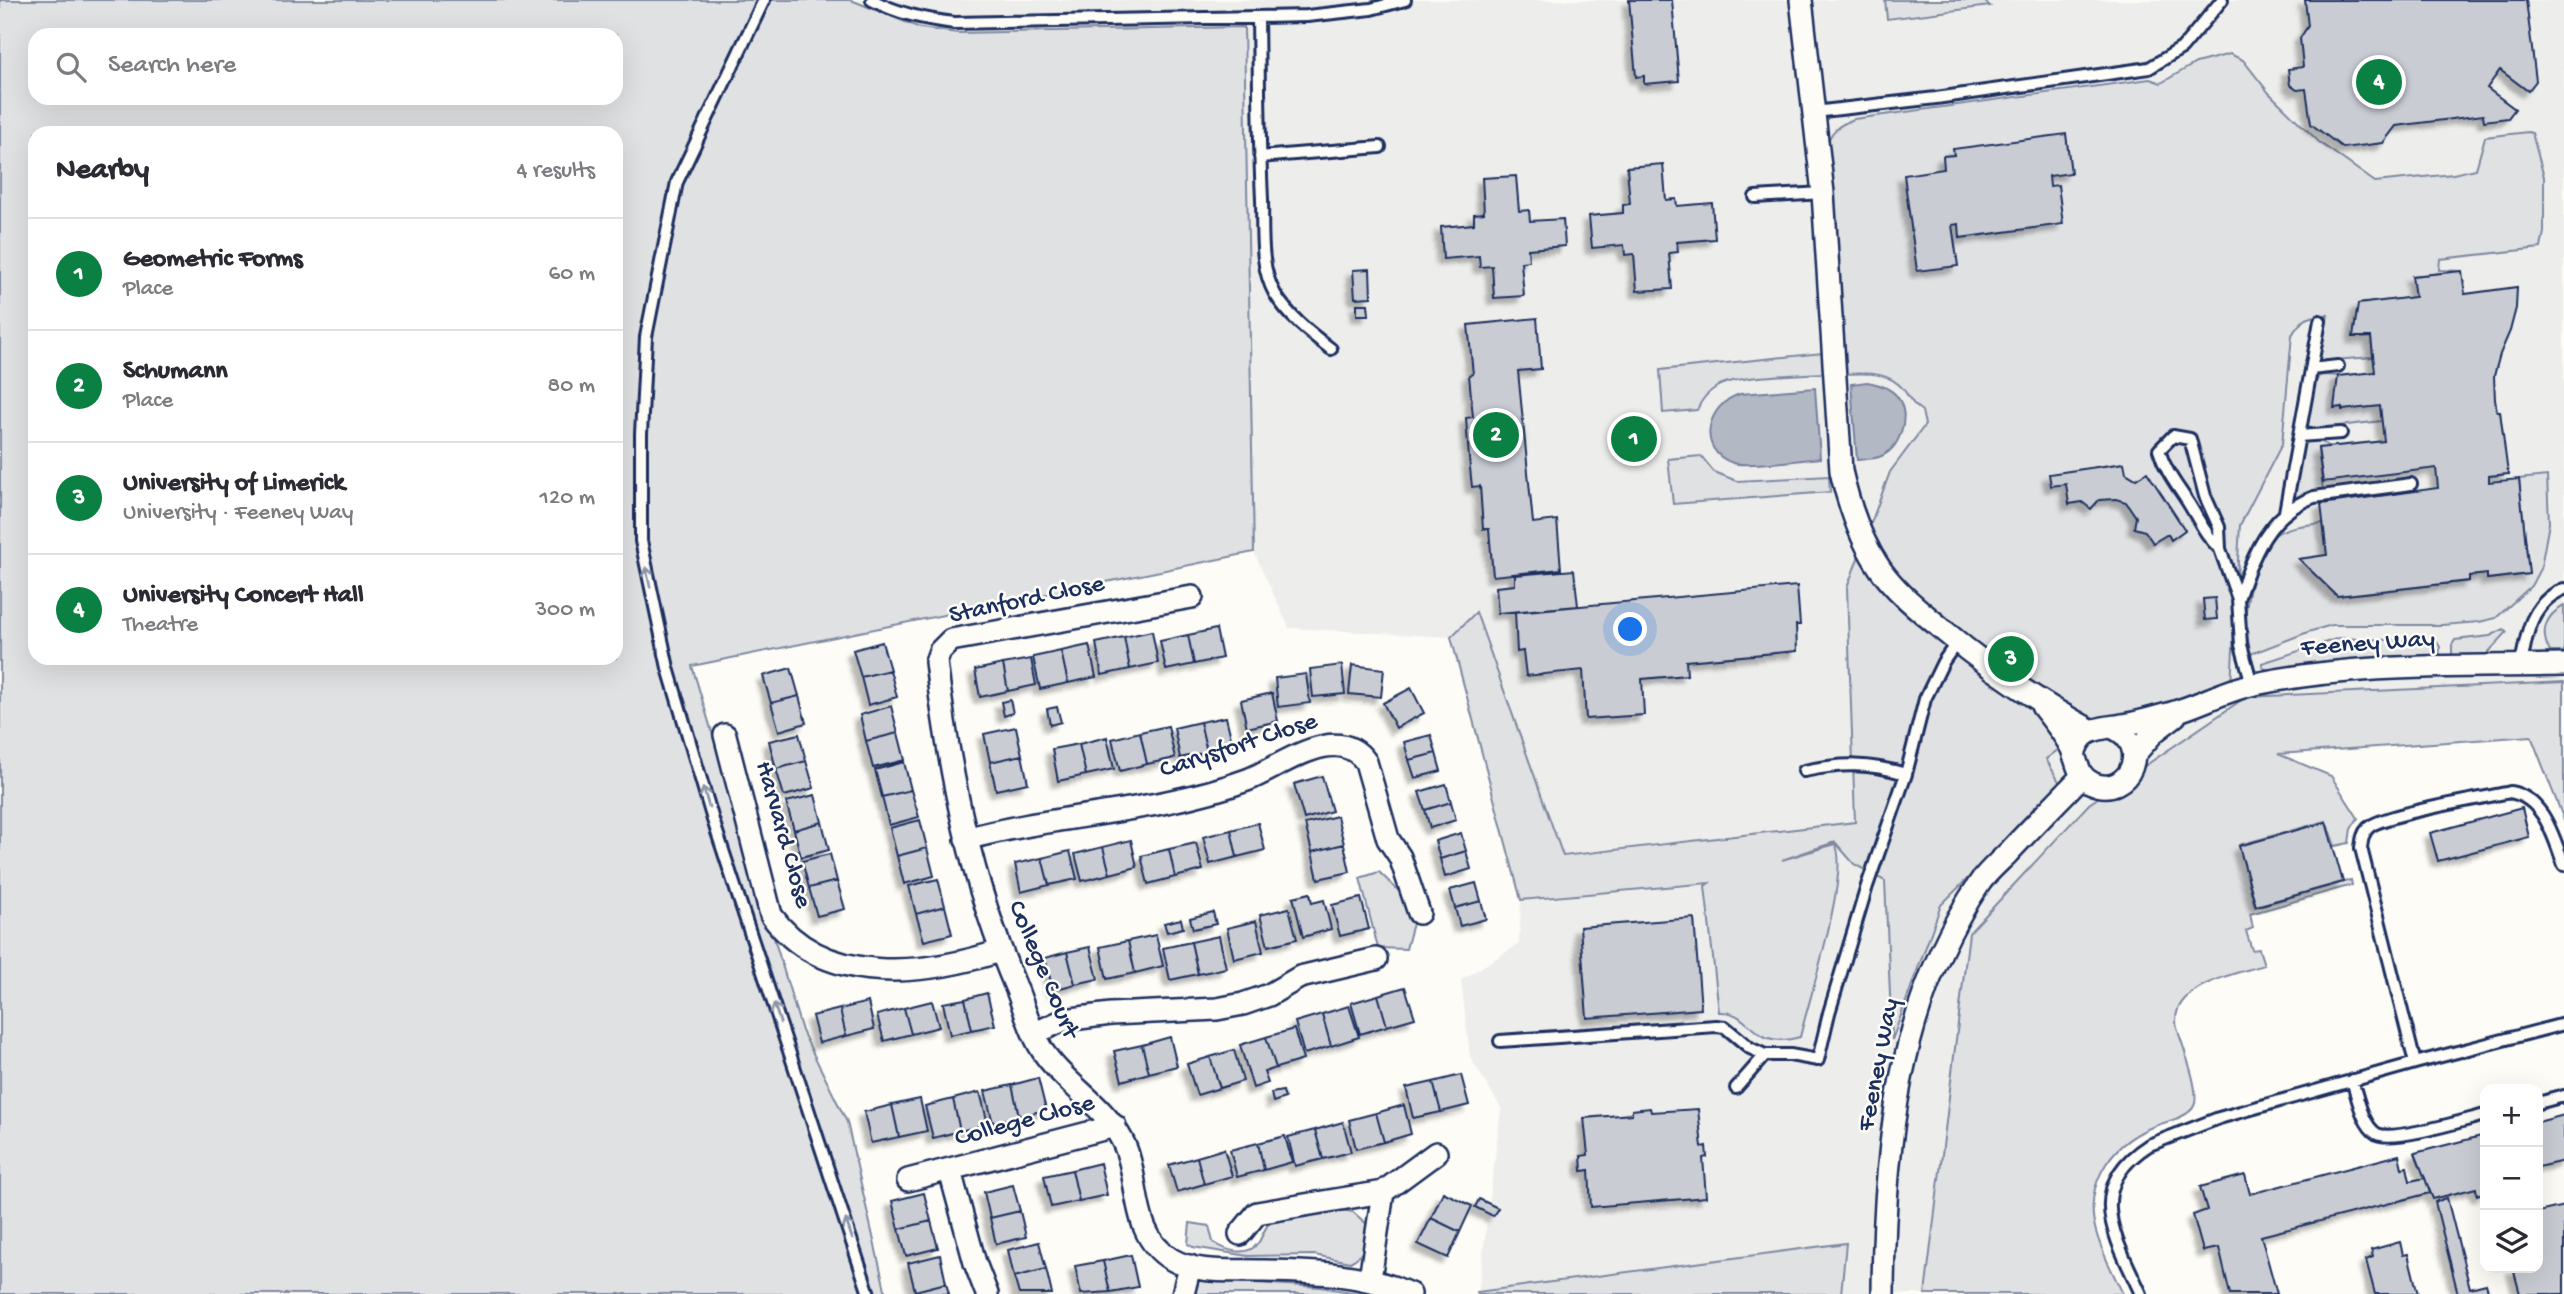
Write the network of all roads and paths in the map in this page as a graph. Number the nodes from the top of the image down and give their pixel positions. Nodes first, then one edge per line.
1 (764, 0) edge
2 (872, 0) edge
3 (1405, 0) edge
4 (1801, 0) edge
5 (2216, 2) edge
6 (1258, 18) junction
7 (1814, 112) junction
8 (1380, 147) dead end
9 (1260, 157) junction
10 (1823, 193) junction
11 (1755, 197) dead end
12 (2320, 321) dead end
13 (1331, 349) dead end
14 (2338, 366) dead end
15 (2311, 369) junction
16 (2341, 432) dead end
17 (2299, 436) junction
18 (2411, 484) dead end
19 (2285, 512) junction
20 (2220, 549) junction
21 (2564, 589) edge
22 (1192, 597) dead end
23 (2238, 599) junction
24 (1957, 642) junction
25 (2564, 665) edge
26 (2522, 666) junction
27 (2252, 684) junction
28 (2040, 702) junction
29 (2182, 711) junction
30 (2100, 728) junction
31 (725, 735) dead end
32 (2134, 755) junction
33 (2074, 756) junction
34 (1804, 771) dead end
35 (1906, 774) junction
36 (2082, 776) junction
37 (966, 839) junction
38 (2564, 865) edge
39 (1419, 913) dead end
40 (1000, 951) junction
41 (1376, 959) dead end
42 (2564, 1024) edge
43 (1035, 1033) junction
44 (1500, 1041) dead end
45 (1765, 1055) junction
46 (2415, 1063) junction
47 (2352, 1080) junction
48 (1736, 1088) dead end
49 (2564, 1096) edge
50 (2543, 1101) edge
51 (2480, 1116) edge
52 (1115, 1126) junction
53 (1436, 1153) dead end
54 (950, 1171) junction
55 (908, 1180) dead end
56 (1383, 1192) junction
57 (1240, 1234) dead end
58 (1190, 1266) junction
59 (1370, 1279) junction
60 (869, 1294) edge
61 (987, 1294) edge
62 (1183, 1294) edge
63 (1410, 1294) edge
64 (1883, 1294) edge
65 (2141, 1294) edge

60 -> 1 lane
2 - 6 lane
3 - 6 lane
4 - 7 street
5 - 7 lane
6 - 9 lane
7 - 10 street
8 - 9 lane
9 - 13 lane
10 - 11 lane
10 - 24 street
12 - 15 lane
14 - 15 lane
15 - 17 lane
16 - 17 lane
17 - 19 lane
18 - 19 lane
19 - 23 lane
20 - 20 lane
20 - 23 lane
21 - 26 lane
22 - 37 street, Stanford Close
23 - 27 lane
24 - 28 street
24 - 35 lane
25 - 26 street, Feeney Way
26 - 27 street, Feeney Way
27 - 29 street, Feeney Way
28 - 30 street
28 - 33 street
29 - 30 street, Feeney Way
29 - 32 street, Feeney Way
30 - 32 street
30 - 33 street
31 - 40 street, Harvard Close
32 - 36 street
33 - 36 street
34 - 35 lane
35 - 45 lane
36 - 64 street, Feeney Way
37 - 39 street, Carysfort Close
37 - 40 street, College Court
38 - 46 lane
40 - 43 street, College Court
41 - 43 street
42 - 46 lane
43 - 52 street, College Court
44 - 45 lane
45 - 48 lane
46 - 47 lane
47 - 51 lane
47 - 65 lane
49 - 50 lane
52 - 54 street, College Close
52 - 58 street, College Court
53 - 56 street
54 - 55 street, College Close
54 - 61 street, College Close
56 - 57 street
56 - 59 street
58 - 59 street, College Court
58 - 62 street
59 - 63 street, College Court

